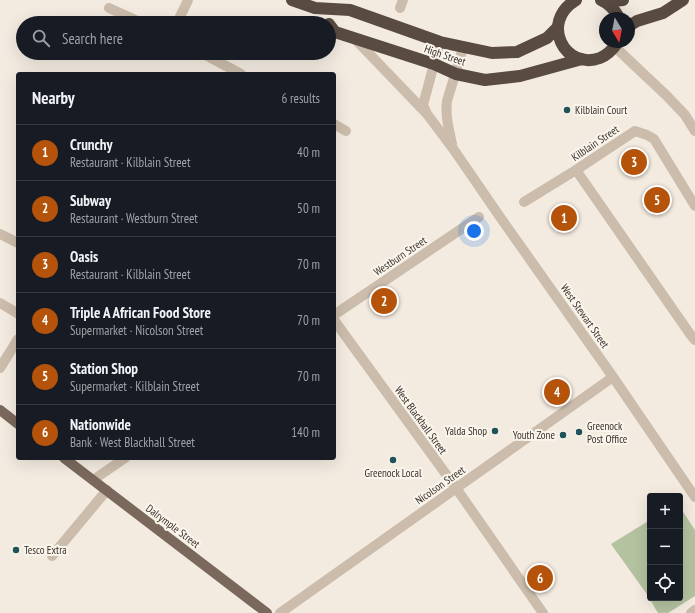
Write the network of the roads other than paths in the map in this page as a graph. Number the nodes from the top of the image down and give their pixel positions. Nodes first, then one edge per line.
1 (188, 0) edge
2 (292, 0) edge
3 (576, 0) edge
4 (623, 0) edge
5 (683, 0) edge
6 (603, 1) edge
7 (109, 8) dead end
8 (315, 8) junction
9 (615, 12) edge
10 (127, 16) edge
11 (180, 16) edge
12 (322, 16) edge
13 (635, 22) edge
14 (558, 28) junction
15 (336, 32) edge
16 (355, 39) junction
17 (440, 42) junction
18 (463, 48) junction
19 (613, 48) edge
20 (620, 48) edge
21 (582, 59) junction
22 (215, 60) edge
23 (434, 64) junction
24 (237, 72) edge
25 (456, 74) junction
26 (427, 114) junction
27 (336, 125) edge
28 (346, 131) dead end
29 (695, 131) edge
30 (454, 150) junction
31 (576, 170) junction
32 (524, 202) dead end
33 (695, 206) edge
34 (479, 217) dead end
35 (0, 234) edge
36 (16, 242) edge
37 (0, 303) edge
38 (16, 312) edge
39 (336, 314) edge
40 (336, 323) edge
41 (695, 340) edge
42 (16, 342) edge
43 (0, 368) edge
44 (613, 377) junction
45 (0, 410) edge
46 (16, 422) edge
47 (67, 460) edge
48 (122, 460) edge
49 (93, 480) junction
50 (456, 488) junction
51 (107, 490) junction
52 (695, 497) edge
53 (52, 556) dead end
54 (695, 610) edge
55 (268, 613) edge
56 (280, 613) edge
57 (543, 613) edge
58 (691, 613) edge

1 - 11 street
2 - 8 highway, High Street
3 - 14 highway
4 - 6 highway
5 - 13 highway
6 - 9 highway
7 - 10 street
8 - 12 highway, High Street
8 - 17 highway, High Street
14 - 18 highway, High Street
14 - 21 highway
15 - 16 highway, High Street
16 - 23 highway, High Street
16 - 26 street, West Stewart Street
17 - 18 highway, High Street
17 - 23 street
18 - 25 street, West Stewart Street
19 - 21 highway, High Street
20 - 29 street
21 - 25 highway, High Street
22 - 24 street
23 - 25 highway, High Street
23 - 26 street
25 - 30 street, West Stewart Street
26 - 30 street, West Stewart Street
27 - 28 street
30 - 44 street, West Stewart Street
31 - 32 street, Kilblain Street
31 - 33 street, Kilblain Street
31 - 41 street
34 - 39 street, Westburn Street
35 - 36 street
37 - 38 street
40 - 50 street, West Blackhall Street
42 - 43 street
44 - 50 street, Nicolson Street
44 - 52 street, West Stewart Street
45 - 46 main road
47 - 49 main road, Dalrymple Street
48 - 49 street
49 - 51 main road, Dalrymple Street
50 - 56 street, Nicolson Street
50 - 57 street, West Blackhall Street
51 - 53 street
51 - 55 main road, Dalrymple Street
54 - 58 street

